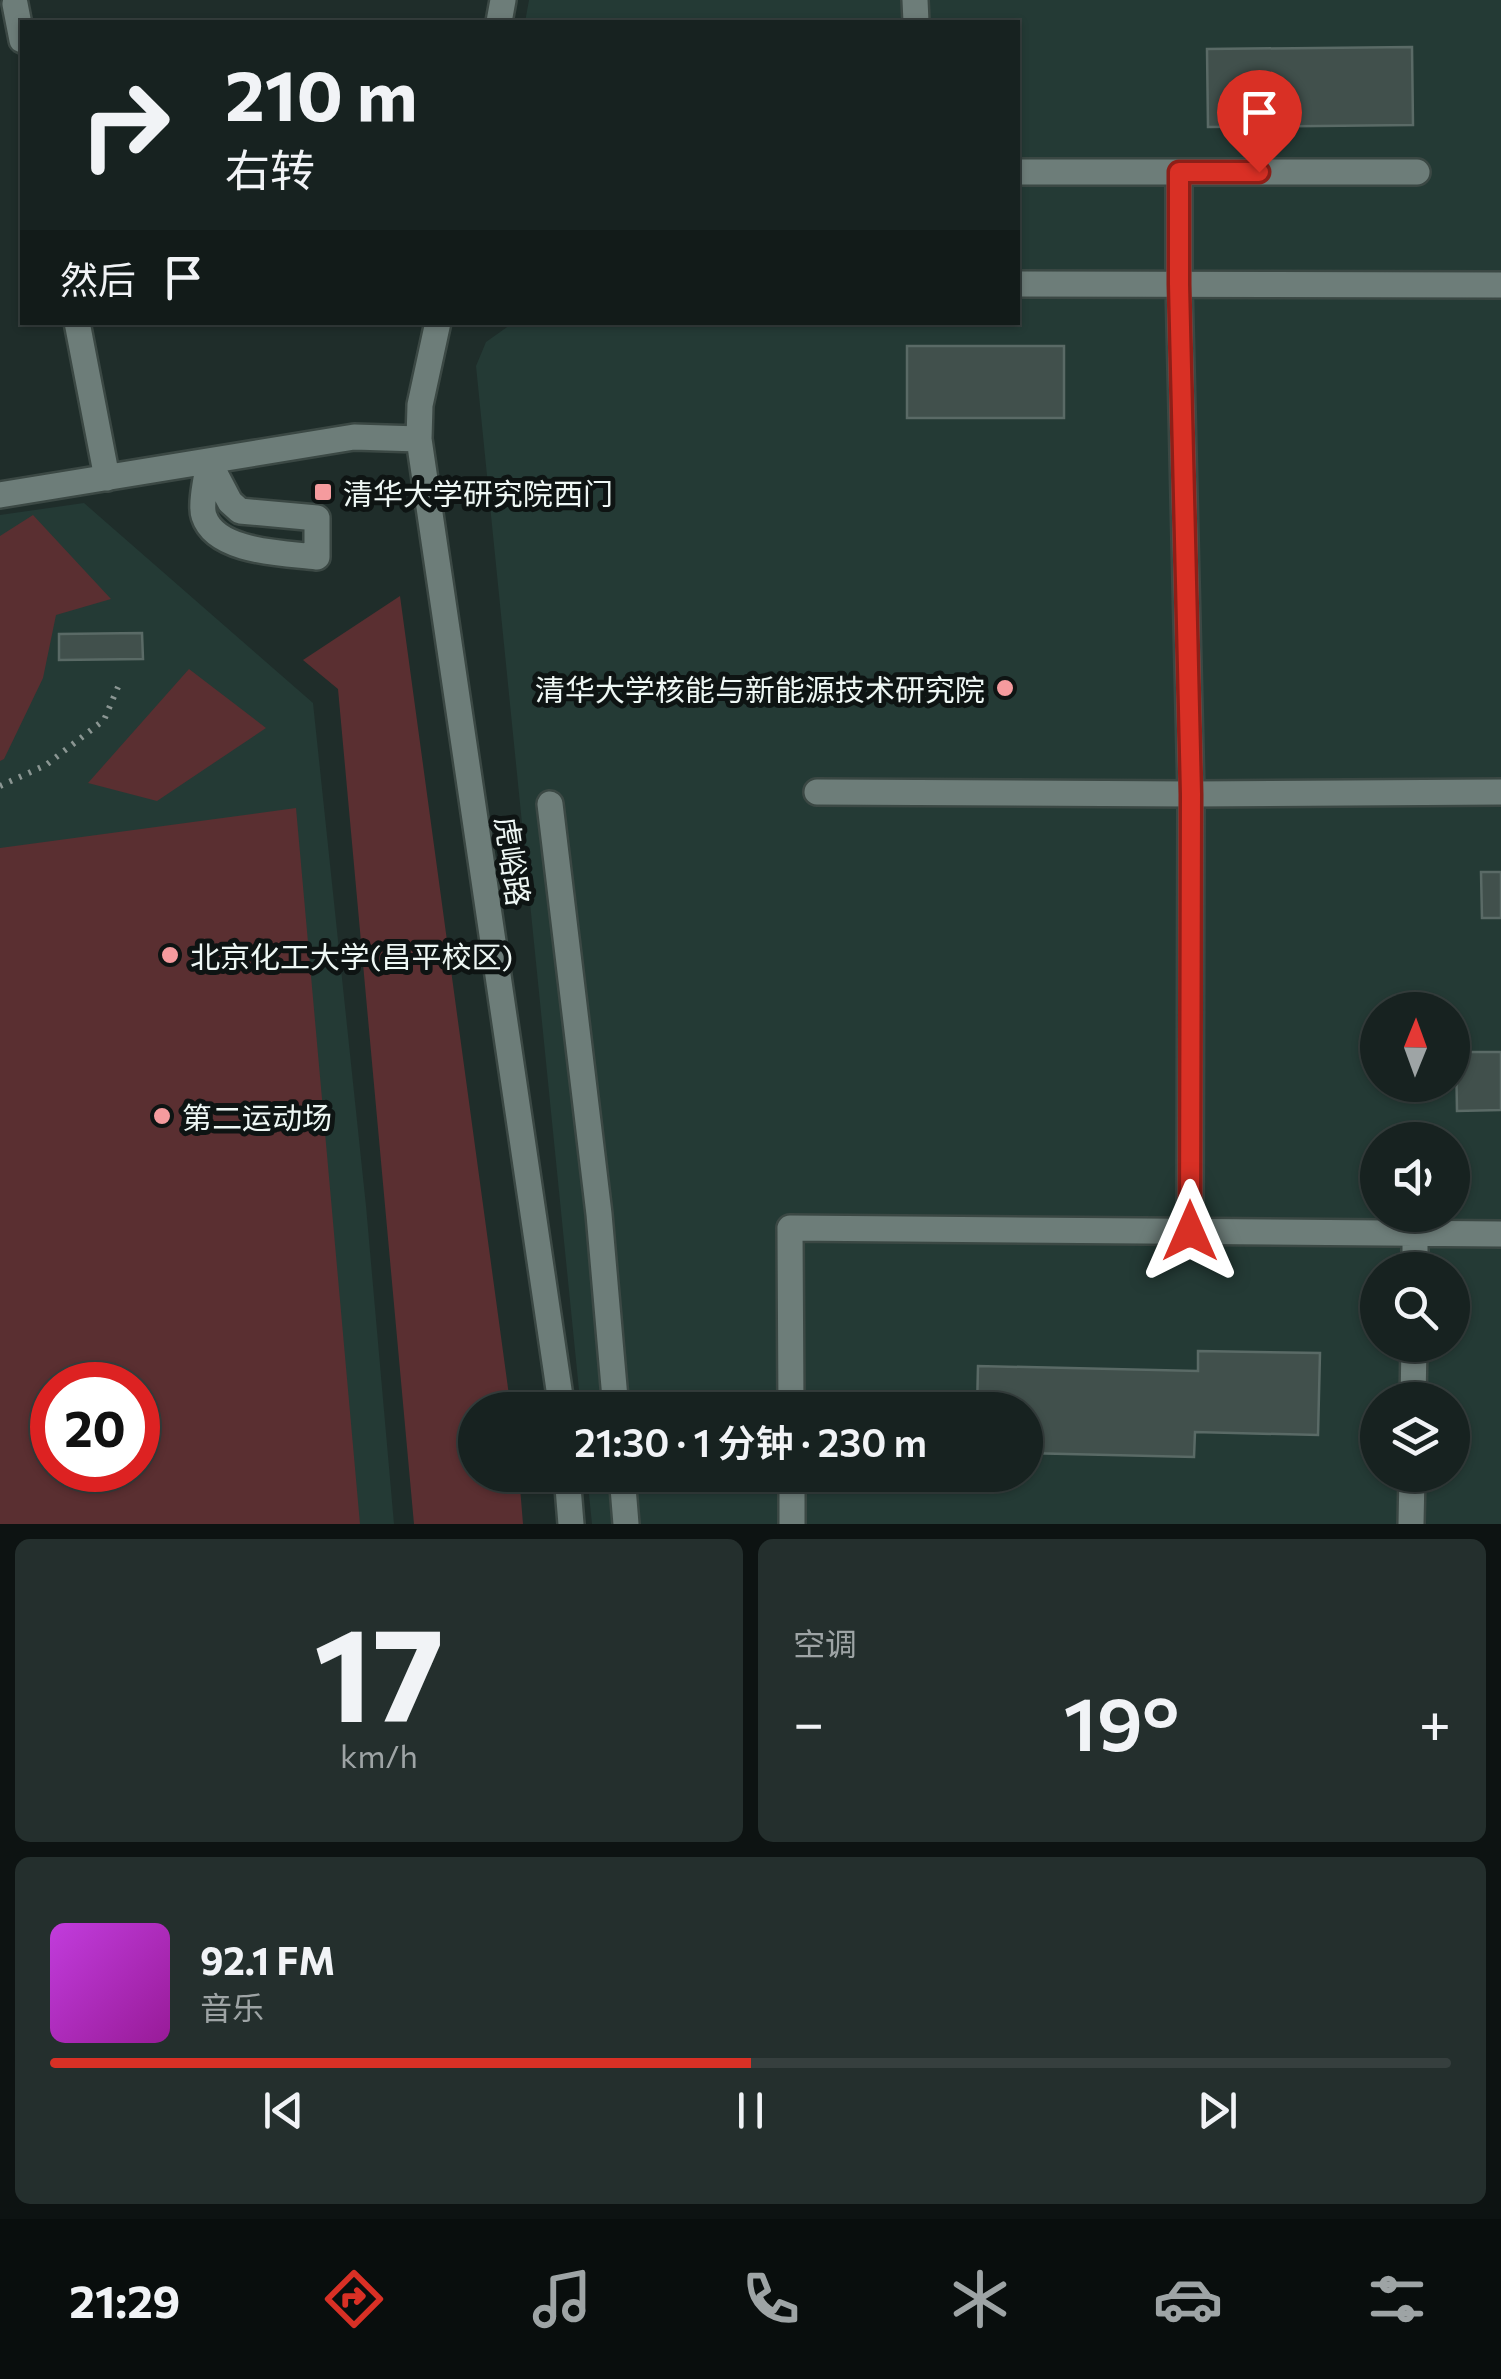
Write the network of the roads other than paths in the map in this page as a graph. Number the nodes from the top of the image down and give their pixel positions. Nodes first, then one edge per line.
1 (16, 4) dead end
2 (20, 28) edge
3 (1020, 172) edge
4 (1179, 172) junction
5 (1418, 172) dead end
6 (1020, 284) edge
7 (1179, 284) junction
8 (1501, 285) edge
9 (78, 325) edge
10 (437, 325) edge
11 (419, 439) junction
12 (209, 462) junction
13 (107, 478) junction
14 (0, 495) edge
15 (817, 792) dead end
16 (1501, 792) edge
17 (1191, 794) junction
18 (550, 804) dead end
19 (1190, 1231) junction
20 (1415, 1233) junction
21 (1501, 1234) edge
22 (1414, 1252) edge
23 (559, 1392) edge
24 (614, 1392) edge
25 (791, 1392) edge
26 (568, 1492) edge
27 (623, 1492) edge
28 (792, 1492) edge
29 (1412, 1492) edge
30 (570, 1524) edge
31 (626, 1524) edge
32 (792, 1524) edge
33 (1411, 1524) edge

1 - 2 street
3 - 4 street
4 - 5 street
4 - 7 street
6 - 7 street
7 - 8 street
7 - 17 street
9 - 13 street
10 - 11 street, 虎峪路
11 - 12 street
11 - 23 street, 虎峪路
12 - 12 street
12 - 13 street
13 - 14 street
15 - 17 street
16 - 17 street
17 - 19 street
18 - 24 street
19 - 20 street
19 - 25 street
20 - 21 street
20 - 22 street
26 - 30 street
27 - 31 street
28 - 32 street
29 - 33 street

